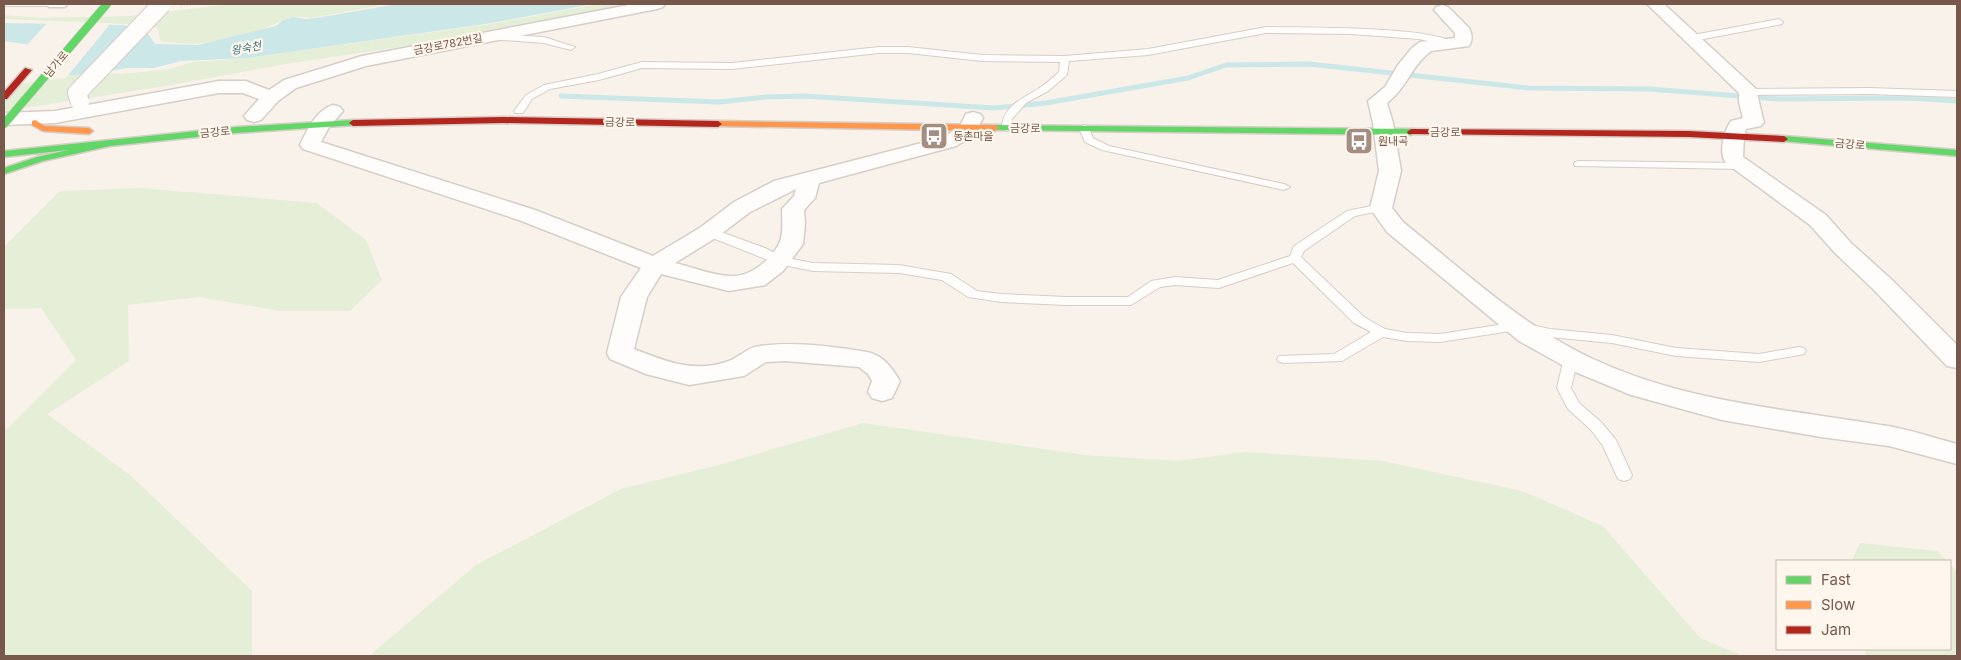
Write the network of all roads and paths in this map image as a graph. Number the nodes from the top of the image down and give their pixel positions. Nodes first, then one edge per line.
1 (4, 4) edge
2 (55, 4) edge
3 (59, 4) edge
4 (107, 4) edge
5 (162, 4) edge
6 (656, 4) edge
7 (1655, 4) edge
8 (1442, 10) dead end
9 (1779, 22) dead end
10 (489, 37) junction
11 (1692, 38) junction
12 (1449, 44) junction
13 (571, 47) dead end
14 (1065, 59) junction
15 (43, 79) junction
16 (4, 88) edge
17 (1957, 94) edge
18 (160, 96) junction
19 (4, 97) edge
20 (1748, 97) junction
21 (440, 110) dead end
22 (519, 111) junction
23 (328, 115) junction
24 (4, 119) edge
25 (1009, 119) junction
26 (971, 123) junction
27 (4, 124) edge
28 (1383, 127) junction
29 (1084, 128) junction
30 (1736, 130) junction
31 (40, 137) dead end
32 (119, 141) junction
33 (1957, 143) edge
34 (1957, 153) edge
35 (4, 154) edge
36 (1579, 164) dead end
37 (1742, 166) junction
38 (4, 171) edge
39 (810, 178) junction
40 (1284, 187) dead end
41 (1381, 208) junction
42 (709, 232) junction
43 (1296, 258) junction
44 (778, 260) junction
45 (655, 265) junction
46 (1517, 326) junction
47 (1381, 332) junction
48 (1799, 351) dead end
49 (1571, 358) junction
50 (1284, 359) dead end
51 (1957, 360) edge
52 (882, 392) dead end
53 (1957, 454) edge
54 (1624, 475) dead end

1 - 2 lane
2 - 3 street
4 - 15 main road, 남가로, bridge
5 - 18 street, bridge
6 - 10 street, 금강로782번길
7 - 11 street
8 - 12 street
9 - 11 lane
10 - 13 lane
10 - 18 street, 금강로782번길
11 - 20 street
12 - 14 lane
12 - 28 street
14 - 22 lane
14 - 25 lane
15 - 27 main road, 남가로, bridge
15 - 31 main road, bridge
16 - 19 main road, 남가로
17 - 20 lane
18 - 24 street
20 - 30 street
21 - 22 main road, 금강로
22 - 26 main road, 금강로
23 - 26 main road, 금강로
23 - 32 main road, 금강로
23 - 45 street
25 - 26 main road, 금강로
25 - 28 main road, 금강로
25 - 29 main road, 금강로
26 - 39 street
28 - 29 main road, 금강로
28 - 30 main road, 금강로
28 - 41 street
29 - 40 lane
30 - 33 main road, 금강로
30 - 34 main road, 금강로
30 - 37 street
32 - 35 main road, 금강로
32 - 38 main road
36 - 37 lane
37 - 51 street
39 - 42 street
39 - 44 street
41 - 43 lane
41 - 46 street
42 - 44 lane
42 - 45 street
43 - 44 lane
43 - 47 lane
44 - 45 street
45 - 52 street
46 - 47 lane
46 - 48 lane
46 - 49 street
47 - 50 lane
49 - 53 street
49 - 54 lane

